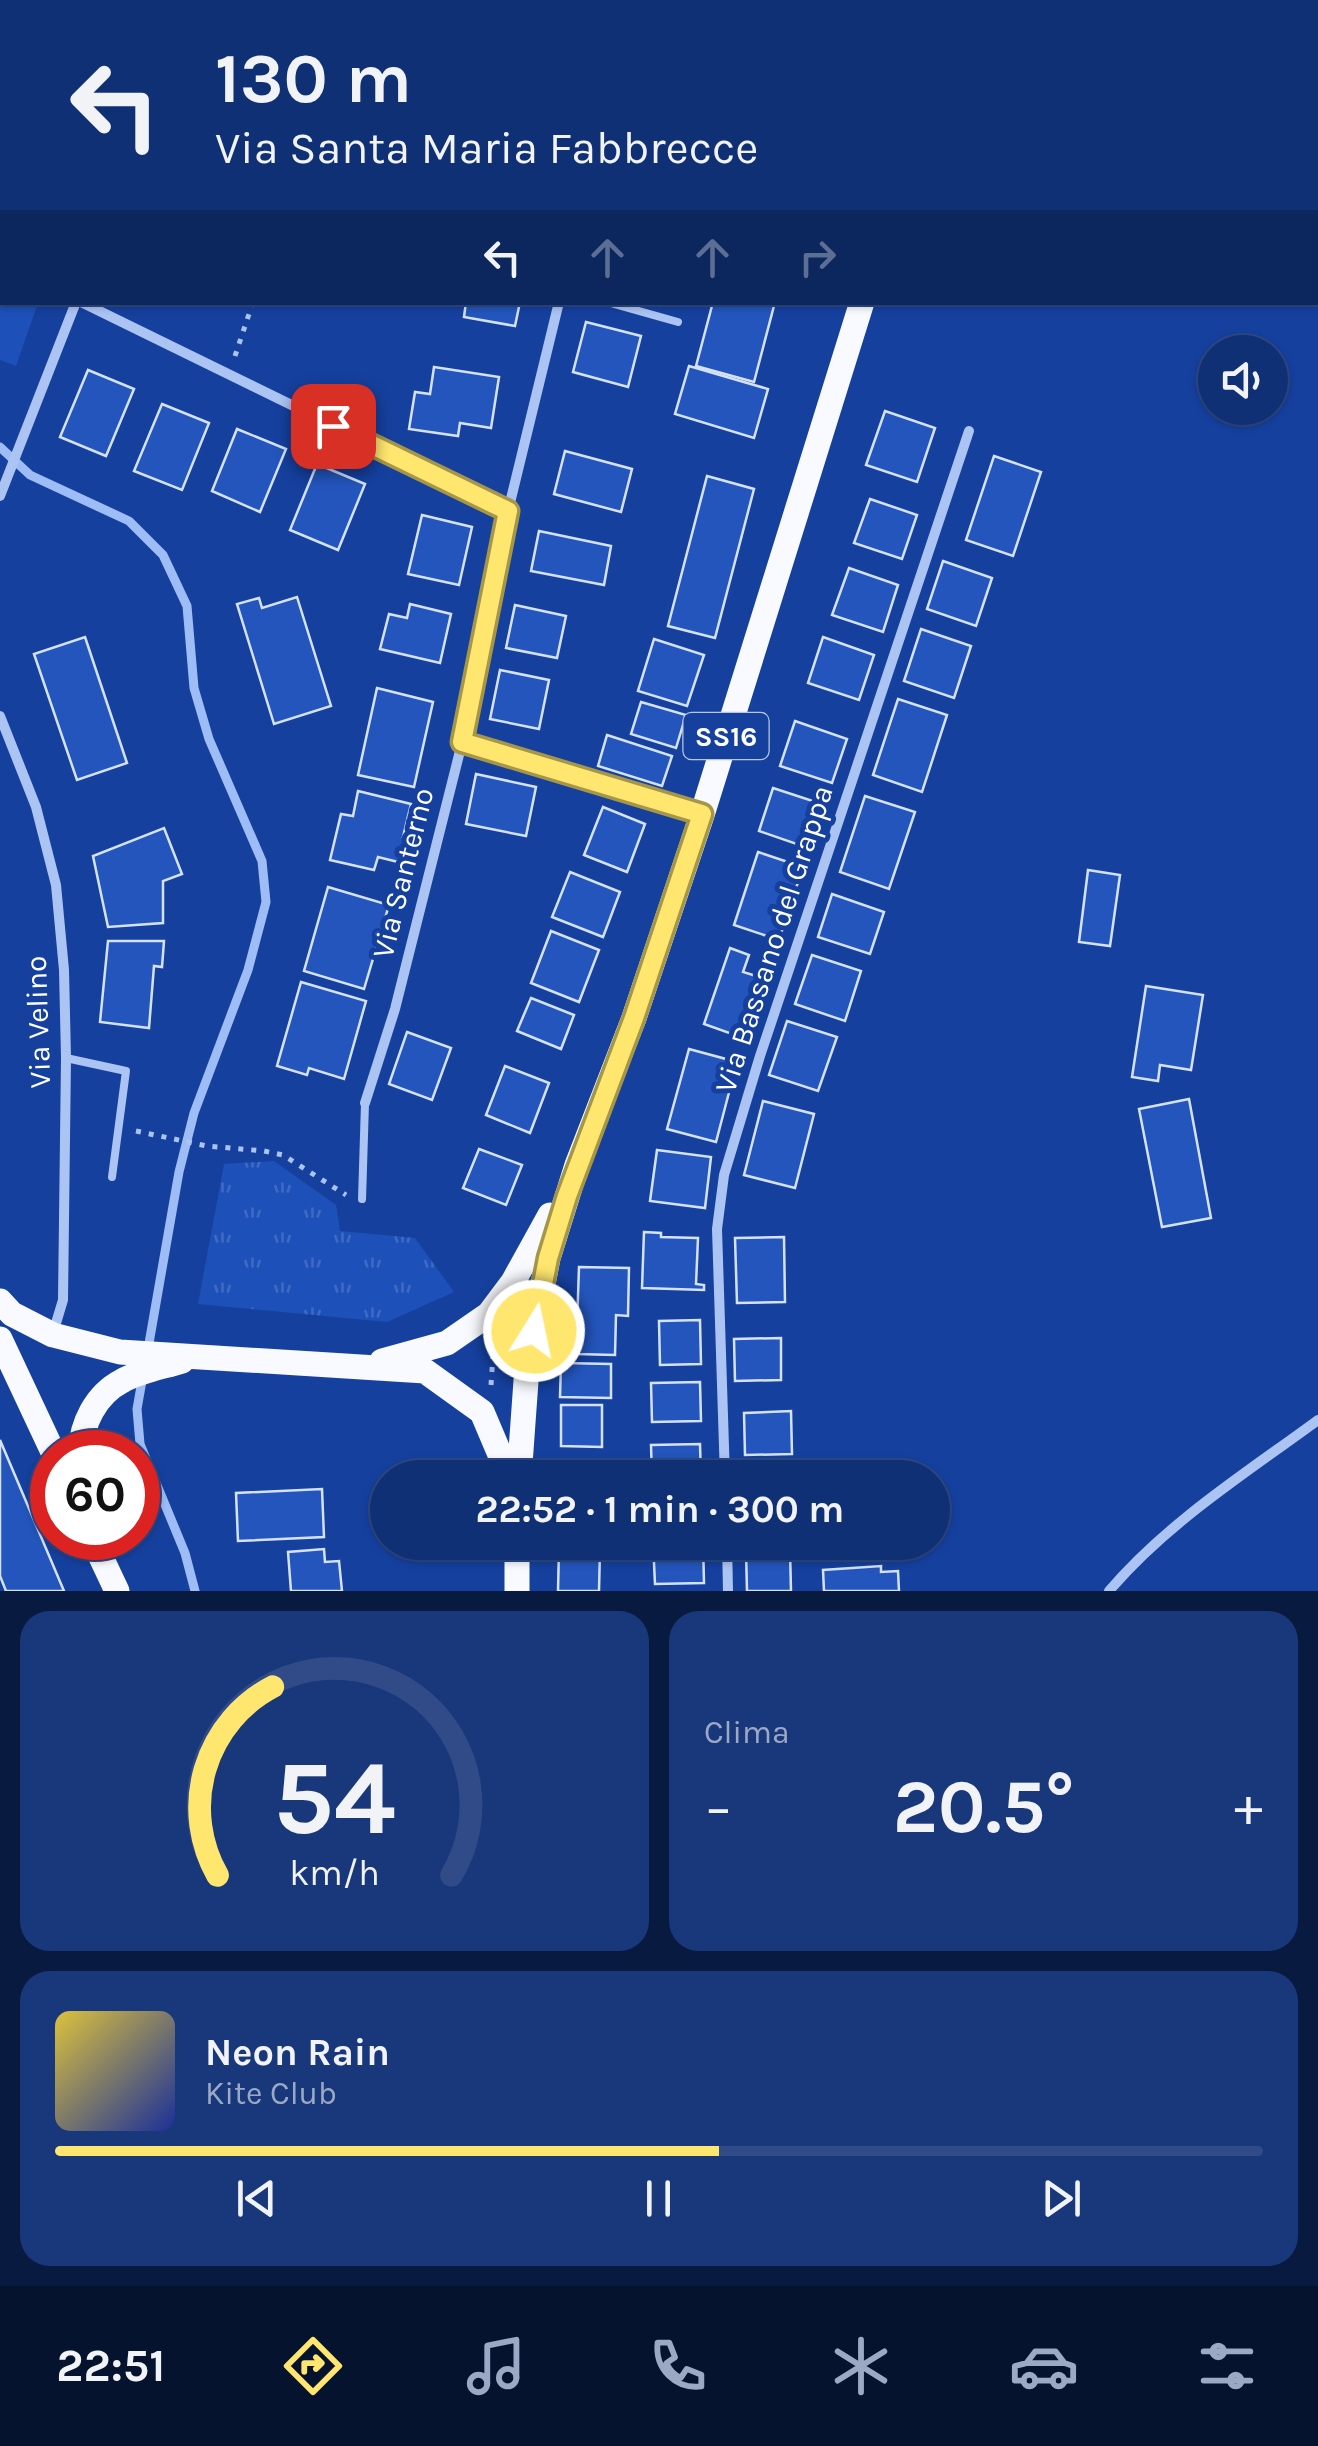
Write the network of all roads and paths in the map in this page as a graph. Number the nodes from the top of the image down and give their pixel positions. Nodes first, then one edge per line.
1 (78, 305) edge
2 (85, 305) edge
3 (252, 305) edge
4 (558, 305) edge
5 (618, 305) edge
6 (861, 305) edge
7 (678, 322) dead end
8 (228, 374) junction
9 (969, 431) dead end
10 (1, 493) edge
11 (508, 511) junction
12 (0, 716) edge
13 (462, 742) junction
14 (702, 814) junction
15 (66, 1058) junction
16 (365, 1103) joint
17 (118, 1127) junction
18 (577, 1166) junction
19 (112, 1178) dead end
20 (362, 1199) joint
21 (0, 1301) edge
22 (489, 1314) junction
23 (52, 1335) junction
24 (0, 1339) edge
25 (131, 1365) junction
26 (363, 1366) junction
27 (482, 1412) junction
28 (1318, 1420) edge
29 (43, 1430) edge
30 (84, 1430) edge
31 (502, 1460) edge
32 (520, 1460) edge
33 (724, 1460) edge
34 (103, 1560) edge
35 (517, 1560) edge
36 (727, 1560) edge
37 (117, 1591) edge
38 (517, 1591) edge
39 (728, 1591) edge
40 (1109, 1591) edge

1 - 10 street
2 - 8 street
3 - 8 path
4 - 11 street, Via Santerno
5 - 7 lane
6 - 14 main road, SS16
8 - 11 street
9 - 33 street, Via Bassano del Grappa
11 - 13 street, Via Santerno
12 - 15 street, Via Velino
13 - 14 street
13 - 16 street, Via Santerno
14 - 18 main road, SS16
15 - 17 lane
15 - 23 street, Via Velino
16 - 20 lane
17 - 19 lane
17 - 20 path
18 - 22 main road
18 - 32 main road, SS16
21 - 23 main road
22 - 26 main road
22 - 27 path
23 - 25 main road
24 - 29 main road
25 - 26 main road
25 - 30 main road
26 - 27 main road
27 - 31 main road
28 - 40 street
34 - 37 main road
35 - 38 main road
36 - 39 street

